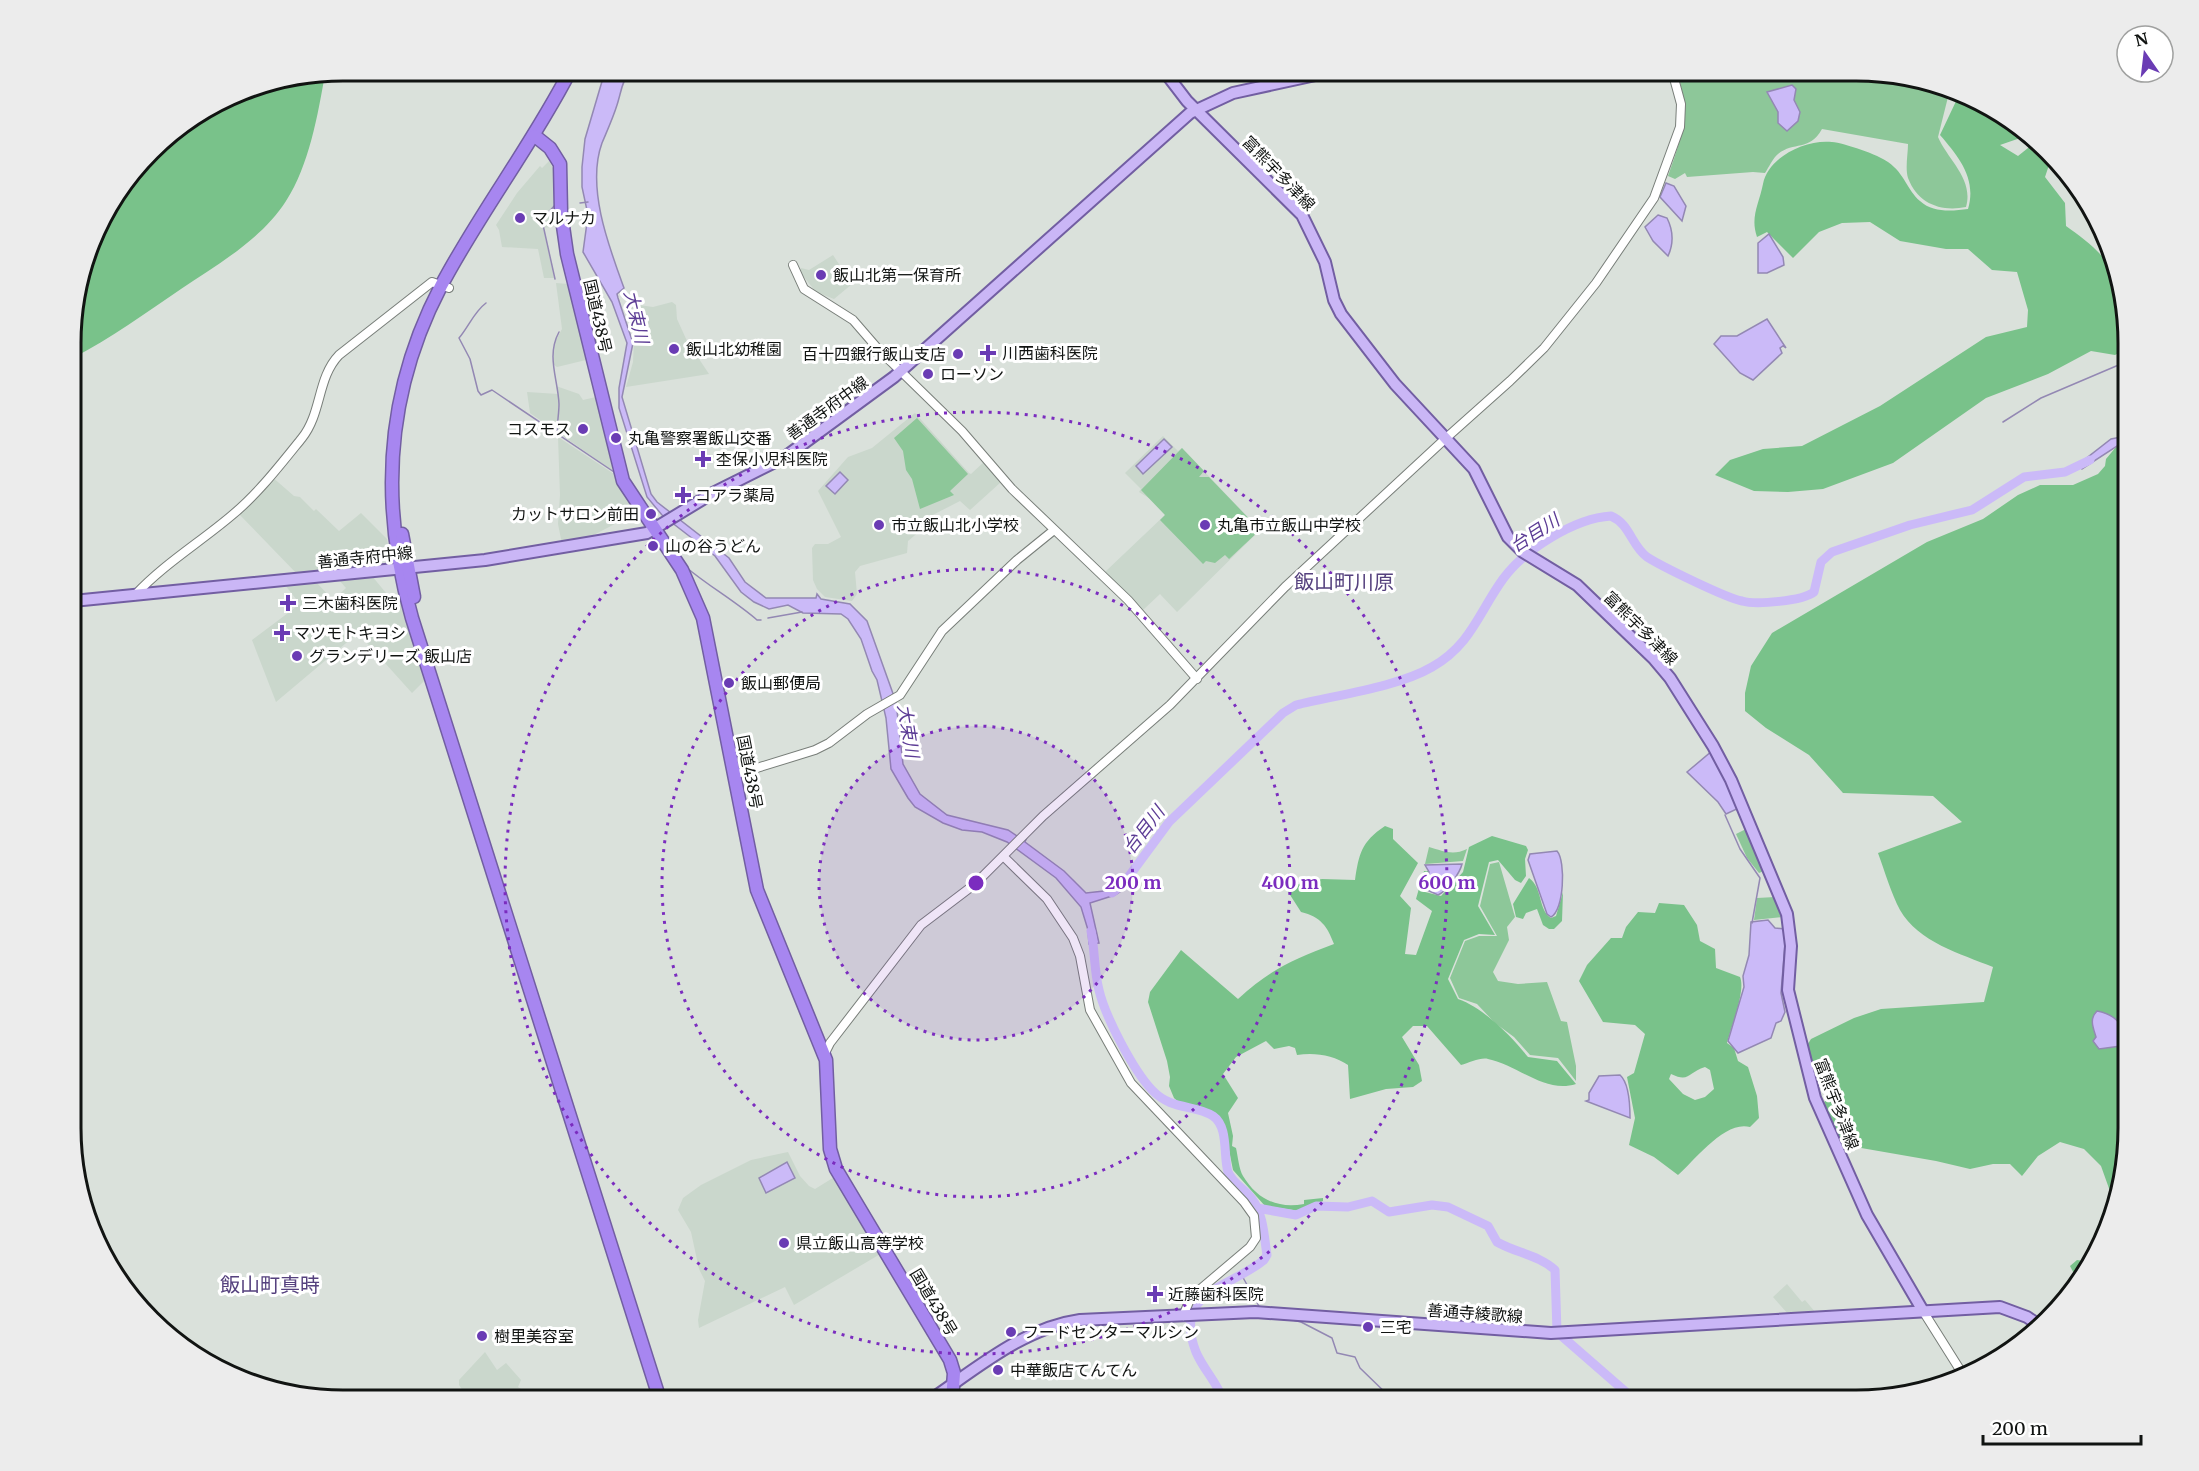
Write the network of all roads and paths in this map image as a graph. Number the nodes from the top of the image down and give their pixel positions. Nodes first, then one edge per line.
1 (565, 81) edge
2 (571, 81) edge
3 (1173, 81) edge
4 (1286, 81) edge
5 (1675, 81) edge
6 (1196, 110) junction
7 (538, 137) junction
8 (793, 265) dead end
9 (445, 286) junction
10 (902, 371) junction
11 (1445, 439) junction
12 (654, 529) junction
13 (1054, 530) junction
14 (404, 569) junction
15 (134, 596) junction
16 (81, 600) edge
17 (1197, 679) junction
18 (734, 775) junction
19 (1004, 857) junction
20 (824, 1055) junction
21 (1923, 1311) junction
22 (1185, 1316) junction
23 (2033, 1321) edge
24 (1959, 1369) edge
25 (954, 1384) junction
26 (657, 1390) edge
27 (664, 1390) edge
28 (945, 1390) edge
29 (953, 1390) edge

1 - 7 highway
2 - 7 highway
3 - 6 main road, 富熊宇多津線
4 - 6 main road, 善通寺府中線
5 - 11 street
6 - 10 main road, 善通寺府中線
6 - 11 main road, 富熊宇多津線
7 - 9 highway
7 - 12 highway, 国道438号
8 - 10 street
9 - 14 highway
9 - 15 street
10 - 12 main road, 善通寺府中線
10 - 13 street
11 - 17 street
11 - 21 main road, 富熊宇多津線
12 - 14 main road, 善通寺府中線
12 - 18 highway, 国道438号
13 - 17 street
13 - 18 street
14 - 15 main road, 善通寺府中線
14 - 26 highway
14 - 27 highway
15 - 16 main road, 善通寺府中線
17 - 19 street
18 - 20 highway, 国道438号
19 - 20 street
19 - 22 street
20 - 25 highway, 国道438号
21 - 22 main road, 善通寺綾歌線
21 - 23 main road, 善通寺綾歌線
21 - 24 street
22 - 25 main road, 善通寺綾歌線
25 - 28 main road, 善通寺綾歌線
25 - 29 highway, 国道438号

